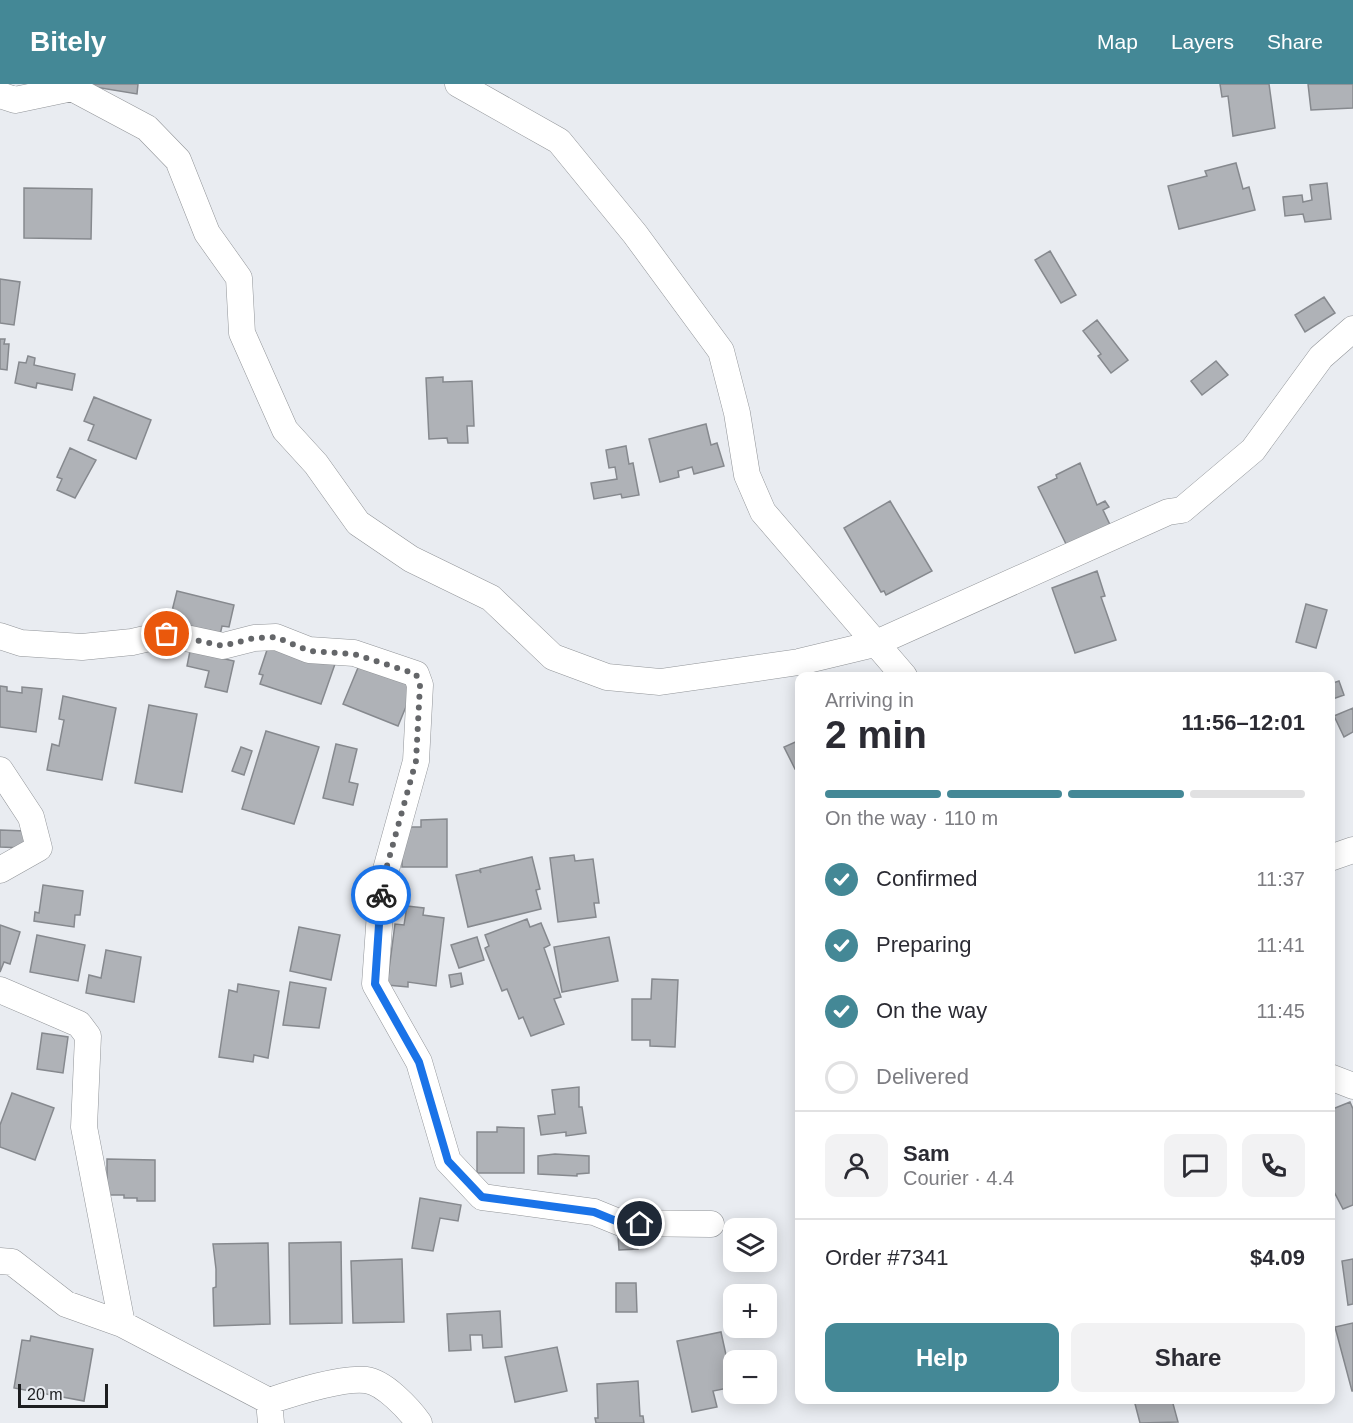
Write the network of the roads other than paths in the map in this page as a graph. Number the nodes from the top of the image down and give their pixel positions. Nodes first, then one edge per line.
1 (458, 84) edge
2 (0, 95) edge
3 (1353, 329) edge
4 (0, 636) edge
5 (874, 644) junction
6 (900, 672) edge
7 (0, 770) edge
8 (1353, 850) edge
9 (1335, 856) edge
10 (0, 870) edge
11 (0, 990) edge
12 (1335, 1079) edge
13 (1353, 1086) edge
14 (711, 1224) dead end
15 (0, 1262) edge
16 (122, 1324) junction
17 (270, 1412) edge
18 (419, 1423) edge

1 - 5 street
2 - 5 street
3 - 5 street
4 - 14 street
5 - 6 street
7 - 10 street
8 - 9 street
11 - 16 street
12 - 13 street
15 - 16 street
16 - 17 street
17 - 18 street

